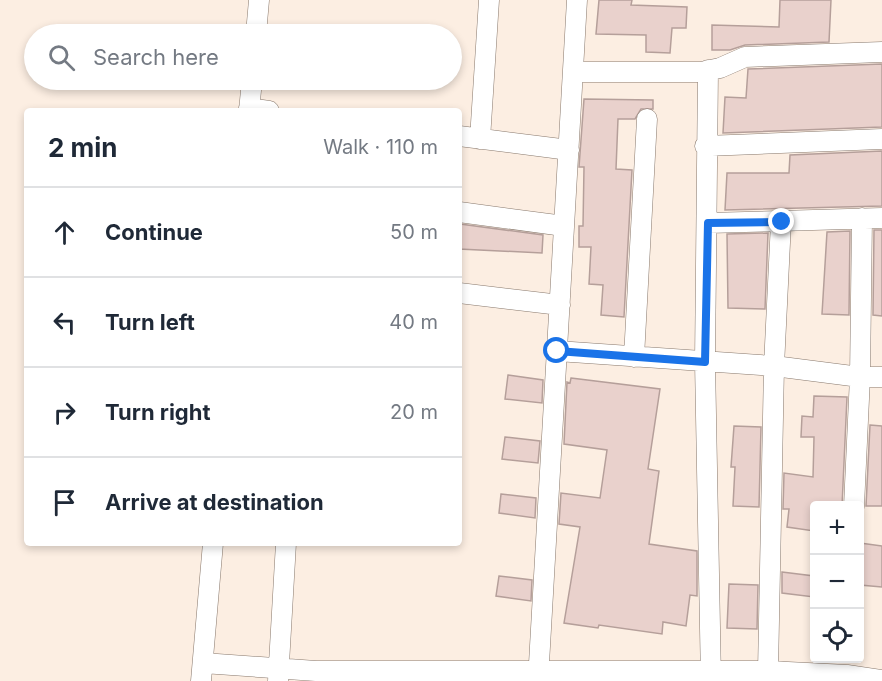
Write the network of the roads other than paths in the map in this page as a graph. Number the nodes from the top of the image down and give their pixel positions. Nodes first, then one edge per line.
1 (259, 0) edge
2 (489, 0) edge
3 (577, 0) edge
4 (257, 24) edge
5 (882, 52) edge
6 (708, 70) junction
7 (573, 72) junction
8 (253, 90) edge
9 (256, 108) edge
10 (647, 119) dead end
11 (462, 136) edge
12 (480, 139) junction
13 (882, 139) edge
14 (705, 146) junction
15 (569, 150) junction
16 (462, 212) edge
17 (862, 218) junction
18 (882, 218) edge
19 (782, 222) junction
20 (708, 223) junction
21 (564, 226) junction
22 (462, 292) edge
23 (560, 305) junction
24 (557, 351) junction
25 (634, 357) junction
26 (705, 362) junction
27 (774, 366) junction
28 (860, 377) junction
29 (882, 377) edge
30 (854, 501) edge
31 (213, 546) edge
32 (286, 546) edge
33 (768, 671) junction
34 (202, 672) edge
35 (847, 672) edge
36 (278, 675) edge
37 (538, 677) edge
38 (711, 677) edge
39 (882, 680) edge

1 - 4 street
2 - 12 street
3 - 7 street
5 - 6 street
6 - 7 street
6 - 14 street
7 - 15 street
8 - 9 street
10 - 25 street
11 - 12 street
12 - 15 street
13 - 14 street
14 - 20 street
15 - 21 street
16 - 21 street
17 - 18 street
17 - 19 street
17 - 28 street
19 - 20 street
19 - 27 street
20 - 26 street
21 - 23 street
22 - 23 street
23 - 24 street
24 - 25 street
24 - 37 street
25 - 26 street
26 - 27 street
26 - 38 street
27 - 28 street
27 - 33 street
28 - 29 street
28 - 30 street
31 - 34 street
32 - 36 street
33 - 35 street
33 - 38 street
34 - 36 street
35 - 39 street
36 - 37 street
37 - 38 street

